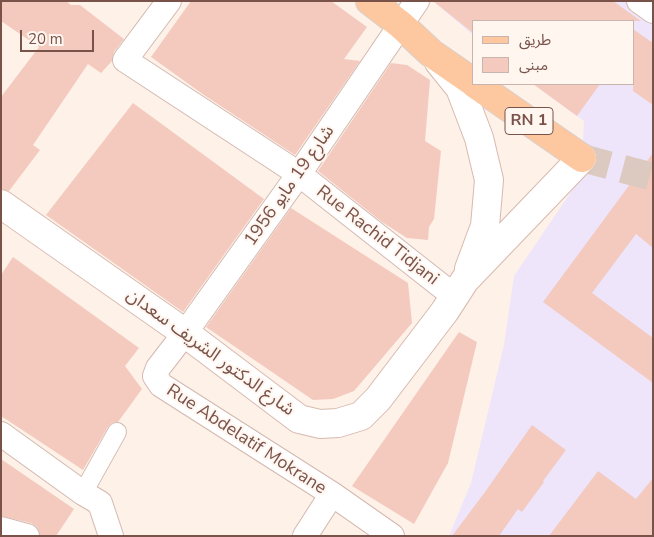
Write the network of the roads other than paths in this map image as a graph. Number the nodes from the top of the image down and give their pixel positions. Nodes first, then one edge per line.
1 (169, 1) edge
2 (370, 1) edge
3 (417, 1) edge
4 (639, 1) edge
5 (653, 11) edge
6 (401, 25) junction
7 (431, 53) junction
8 (472, 82) edge
9 (477, 85) edge
10 (299, 174) junction
11 (1, 204) edge
12 (460, 288) junction
13 (185, 333) junction
14 (158, 368) joint
15 (117, 432) dead end
16 (1, 434) edge
17 (332, 494) junction
18 (91, 498) junction
19 (1, 528) edge
20 (27, 536) edge
21 (111, 536) edge
22 (305, 536) edge
23 (392, 536) edge

1 - 10 street, Rue Rachid Tidjani
2 - 6 main road, RN 1
3 - 6 street, شارع 19 مايو 1956
4 - 5 street
6 - 7 main road, RN 1
6 - 10 street, شارع 19 مايو 1956
7 - 8 main road, RN 1
7 - 12 main road, شارغ الدكتور الشريف سعدان / RN 1
9 - 12 main road, شارغ الدكتور الشريف سعدان / RN 1
10 - 12 street, Rue Rachid Tidjani
10 - 13 street, شارع 19 مايو 1956
11 - 13 main road, شارغ الدكتور الشريف سعدان / RN 1
12 - 13 main road, شارغ الدكتور الشريف سعدان / RN 1
13 - 14 street, شارع 19 مايو 1956
14 - 17 street, Rue Abdelatif Mokrane
15 - 18 street
16 - 18 street
17 - 22 street, Rue Abdelatif Mokrane
17 - 23 street
18 - 21 street
19 - 20 street

